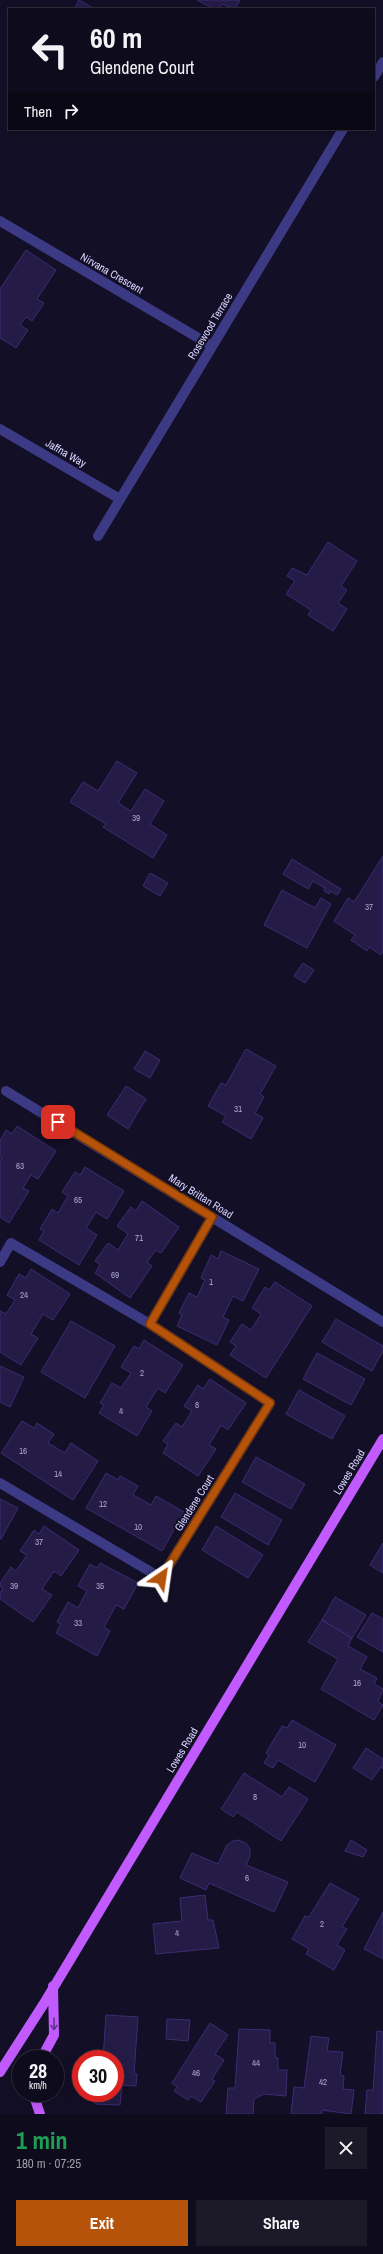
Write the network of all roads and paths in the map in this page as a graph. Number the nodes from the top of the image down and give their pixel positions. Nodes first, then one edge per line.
1 (383, 62) edge
2 (375, 75) edge
3 (342, 130) edge
4 (0, 221) edge
5 (212, 346) junction
6 (0, 429) edge
7 (120, 499) junction
8 (98, 536) dead end
9 (6, 1091) dead end
10 (212, 1217) junction
11 (0, 1262) edge
12 (383, 1322) edge
13 (150, 1324) junction
14 (383, 1439) edge
15 (0, 1483) edge
16 (53, 1986) junction
17 (46, 2050) edge
18 (0, 2072) edge
19 (36, 2102) edge
20 (40, 2114) edge

1 - 2 street
3 - 5 street, Rosewood Terrace
4 - 5 street, Nirvana Crescent
5 - 7 street, Rosewood Terrace
6 - 7 street, Jaffna Way
7 - 8 street, Rosewood Terrace
9 - 10 street, Mary Brittan Road
10 - 12 street, Mary Brittan Road
10 - 13 street
11 - 13 street, Glendene Court
13 - 15 street, Glendene Court
14 - 16 main road, Lowes Road
16 -> 17 main road
16 - 18 main road, Lowes Road
19 - 20 main road

